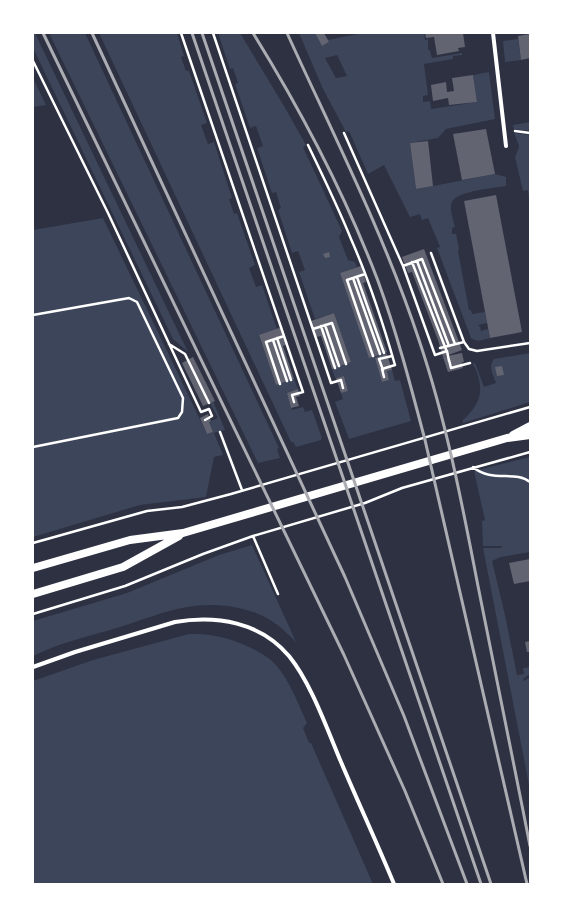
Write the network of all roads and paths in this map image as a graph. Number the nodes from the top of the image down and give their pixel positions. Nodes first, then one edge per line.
1 (181, 33) edge
2 (213, 33) edge
3 (493, 33) edge
4 (33, 61) edge
5 (514, 131) dead end
6 (344, 133) dead end
7 (530, 133) edge
8 (308, 145) dead end
9 (506, 146) dead end
10 (431, 252) dead end
11 (417, 261) junction
12 (412, 262) junction
13 (403, 266) junction
14 (365, 274) junction
15 (357, 277) junction
16 (353, 278) junction
17 (33, 315) edge
18 (325, 325) junction
19 (321, 326) junction
20 (313, 329) junction
21 (284, 336) junction
22 (277, 338) junction
23 (273, 340) junction
24 (464, 342) junction
25 (530, 342) edge
26 (168, 343) junction
27 (455, 344) junction
28 (449, 346) junction
29 (445, 347) junction
30 (440, 348) dead end
31 (384, 353) dead end
32 (380, 354) dead end
33 (374, 356) dead end
34 (392, 356) junction
35 (448, 356) junction
36 (470, 363) dead end
37 (346, 364) dead end
38 (339, 366) dead end
39 (335, 368) dead end
40 (383, 372) junction
41 (384, 377) dead end
42 (291, 380) dead end
43 (287, 381) dead end
44 (280, 384) dead end
45 (343, 388) dead end
46 (294, 402) dead end
47 (209, 404) dead end
48 (530, 407) edge
49 (205, 420) dead end
50 (530, 426) edge
51 (220, 432) dead end
52 (530, 435) edge
53 (507, 438) junction
54 (33, 447) edge
55 (530, 452) edge
56 (473, 467) junction
57 (530, 482) edge
58 (242, 490) junction
59 (183, 533) junction
60 (252, 536) junction
61 (33, 543) edge
62 (33, 568) edge
63 (33, 594) edge
64 (278, 594) dead end
65 (33, 614) edge
66 (33, 667) edge
67 (394, 884) edge

1 - 21 path
2 - 20 path
3 - 9 street
4 - 26 path
5 - 7 path
6 - 13 path
8 - 14 path
10 - 24 path
11 - 12 path
11 - 27 path
11 - 28 path
12 - 13 path
12 - 29 path
13 - 35 path
14 - 15 path
14 - 34 path
15 - 16 path
15 - 31 path
16 - 32 path
16 - 33 path
17 - 54 path
18 - 19 path
18 - 37 path
18 - 38 path
19 - 20 path
19 - 39 path
20 - 45 path
21 - 22 path
21 - 46 path
22 - 23 path
22 - 42 path
23 - 43 path
23 - 44 path
24 - 25 path
24 - 27 path
26 - 47 path
26 - 49 path
27 - 28 path
28 - 29 path
29 - 30 path
29 - 35 path
34 - 40 path
34 - 40 path
35 - 36 path
40 - 41 path
48 - 58 path
50 - 53 main road
51 - 58 path
52 - 53 main road
53 - 59 main road
55 - 56 path
56 - 57 path
56 - 60 path
58 - 61 path
59 - 62 main road
59 - 63 main road
60 - 64 path
60 - 65 path
66 - 67 street

